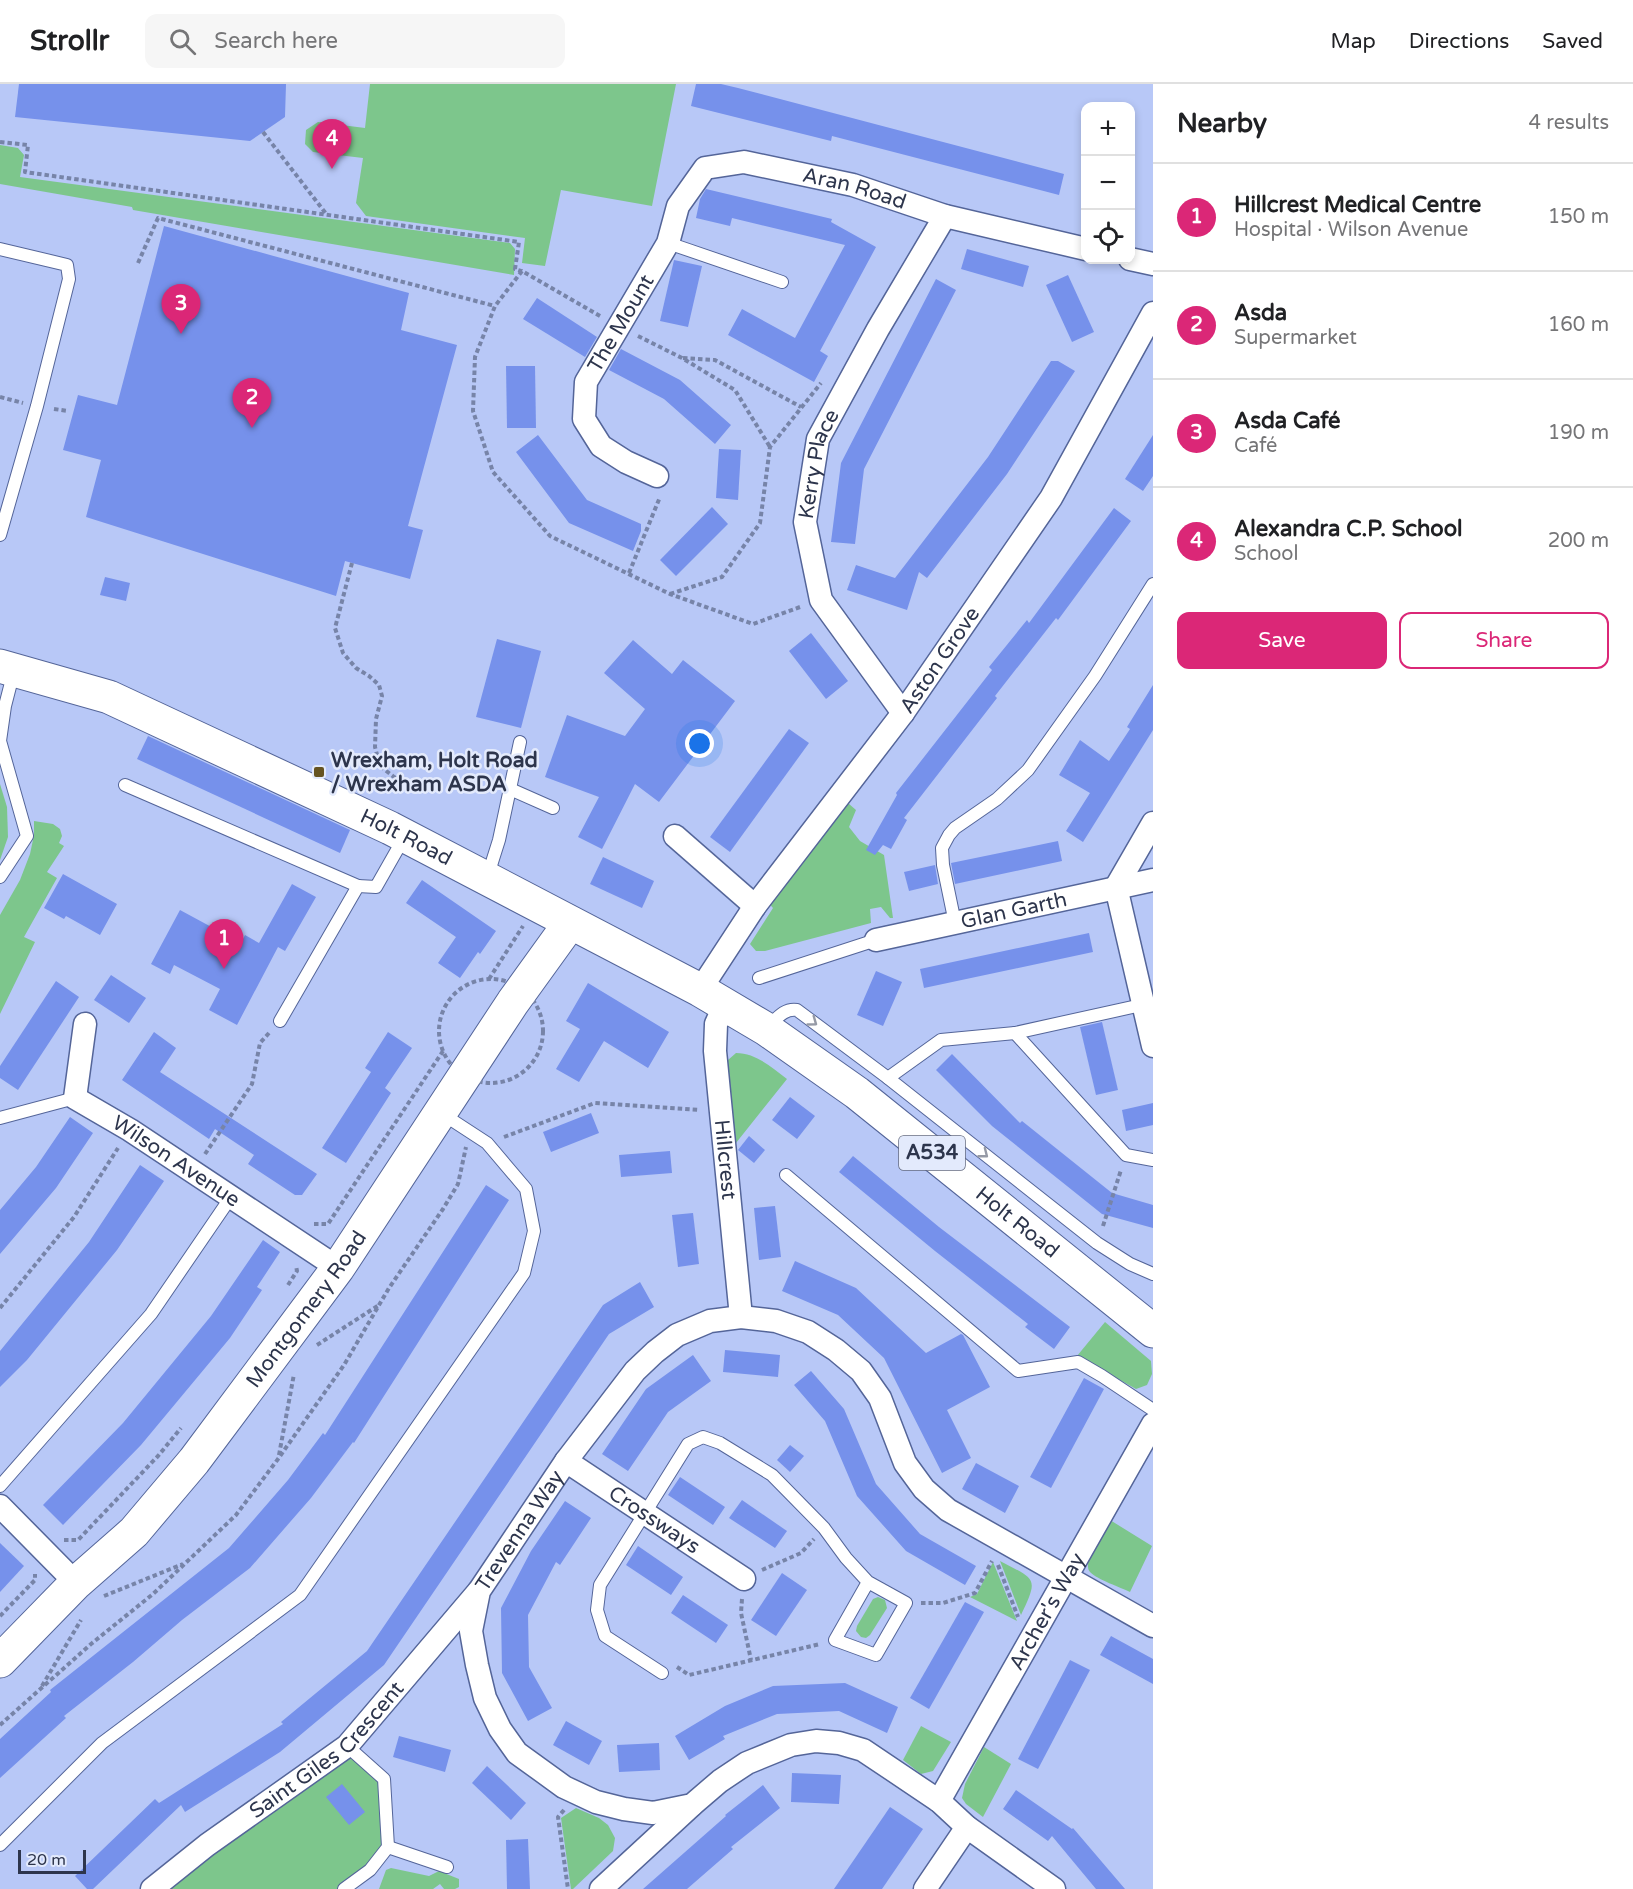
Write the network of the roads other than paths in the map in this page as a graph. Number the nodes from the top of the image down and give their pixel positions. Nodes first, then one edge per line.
1 (945, 216) junction
2 (668, 243) junction
3 (1081, 248) edge
4 (0, 249) edge
5 (1135, 260) edge
6 (1153, 264) edge
7 (782, 282) dead end
8 (1153, 313) edge
9 (657, 476) road end
10 (0, 535) edge
11 (1153, 584) edge
12 (7, 668) edge
13 (903, 713) junction
14 (520, 742) dead end
15 (125, 786) dead end
16 (510, 789) junction
17 (553, 808) dead end
18 (1153, 823) edge
19 (405, 836) junction
20 (675, 836) dead end
21 (0, 877) edge
22 (487, 879) junction
23 (1153, 880) edge
24 (358, 886) junction
25 (1116, 887) junction
26 (755, 906) junction
27 (570, 922) junction
28 (955, 923) junction
29 (876, 940) joint
30 (759, 978) dead end
31 (713, 997) junction
32 (1148, 1004) edge
33 (280, 1021) road end
34 (85, 1024) dead end
35 (766, 1029) junction
36 (1015, 1033) junction
37 (1153, 1046) edge
38 (888, 1078) junction
39 (75, 1098) junction
40 (441, 1113) junction
41 (0, 1119) edge
42 (1153, 1160) edge
43 (786, 1175) dead end
44 (231, 1197) junction
45 (338, 1268) junction
46 (1153, 1274) edge
47 (741, 1317) junction
48 (1153, 1331) edge
49 (1153, 1410) edge
50 (1153, 1424) edge
51 (566, 1461) junction
52 (0, 1486) edge
53 (0, 1506) edge
54 (645, 1515) junction
55 (1065, 1578) junction
56 (744, 1579) road end
57 (868, 1582) junction
58 (479, 1591) junction
59 (88, 1597) junction
60 (1153, 1626) edge
61 (0, 1660) edge
62 (662, 1672) road end
63 (347, 1746) junction
64 (939, 1801) junction
65 (692, 1804) junction
66 (967, 1827) junction
67 (0, 1845) edge
68 (388, 1847) junction
69 (447, 1867) dead end
70 (152, 1889) edge
71 (344, 1889) edge
72 (601, 1889) edge
73 (925, 1889) edge
74 (1054, 1889) edge

1 - 2 street, Aran Road
1 - 3 street, Aran Road
1 - 13 street, Kerry Place
2 - 7 lane
2 - 9 street, The Mount
4 - 10 lane
5 - 6 street
8 - 13 street, Aston Grove
11 - 28 lane
12 - 19 main road, Holt Road / A534
12 - 21 lane
13 - 26 street, Aston Grove
14 - 16 lane
15 - 24 lane
16 - 17 lane
16 - 22 lane
18 - 25 street
19 - 22 main road, Holt Road / A534
19 - 24 lane
20 - 26 street
22 - 27 main road, Holt Road / A534
23 - 25 street, Glan Garth
24 - 33 lane
25 - 28 street, Glan Garth
25 - 32 street
26 - 31 street, Aston Grove
27 - 31 main road, Holt Road / A534
27 - 40 main road, Montgomery Road
28 - 29 street, Glan Garth
29 - 30 lane
31 - 35 main road, Holt Road / A534
31 - 47 street, Hillcrest
32 - 36 lane
32 - 37 street
34 - 39 street
35 -> 38 lane, Holt Road
35 - 48 main road, Holt Road / A534
36 - 38 lane
36 - 42 lane
38 -> 46 lane, Holt Road
39 - 41 lane
39 - 44 street, Wilson Avenue
40 - 45 main road, Montgomery Road
40 - 67 lane
43 - 49 lane
44 - 45 street, Wilson Avenue
44 - 52 lane
45 - 59 main road, Montgomery Road
47 - 51 street, Trevenna Way
47 - 55 street, Trevenna Way
50 - 55 street, Archer's Way
51 - 54 street, Crossways
51 - 58 street, Trevenna Way
53 - 59 street
54 - 56 street, Crossways
54 - 57 lane
54 - 62 lane
55 - 60 street, Trevenna Way
55 - 64 street, Archer's Way
57 - 57 lane
58 - 63 street, Saint Giles Crescent
58 - 65 street, Trevenna Way
59 - 61 main road, Montgomery Road
63 - 68 lane
63 - 70 street, Saint Giles Crescent
64 - 65 street, Trevenna Way
64 - 66 street, Trevenna Way
65 - 72 street
66 - 73 street
66 - 74 street, Trevenna Way
68 - 69 lane
68 - 71 lane

